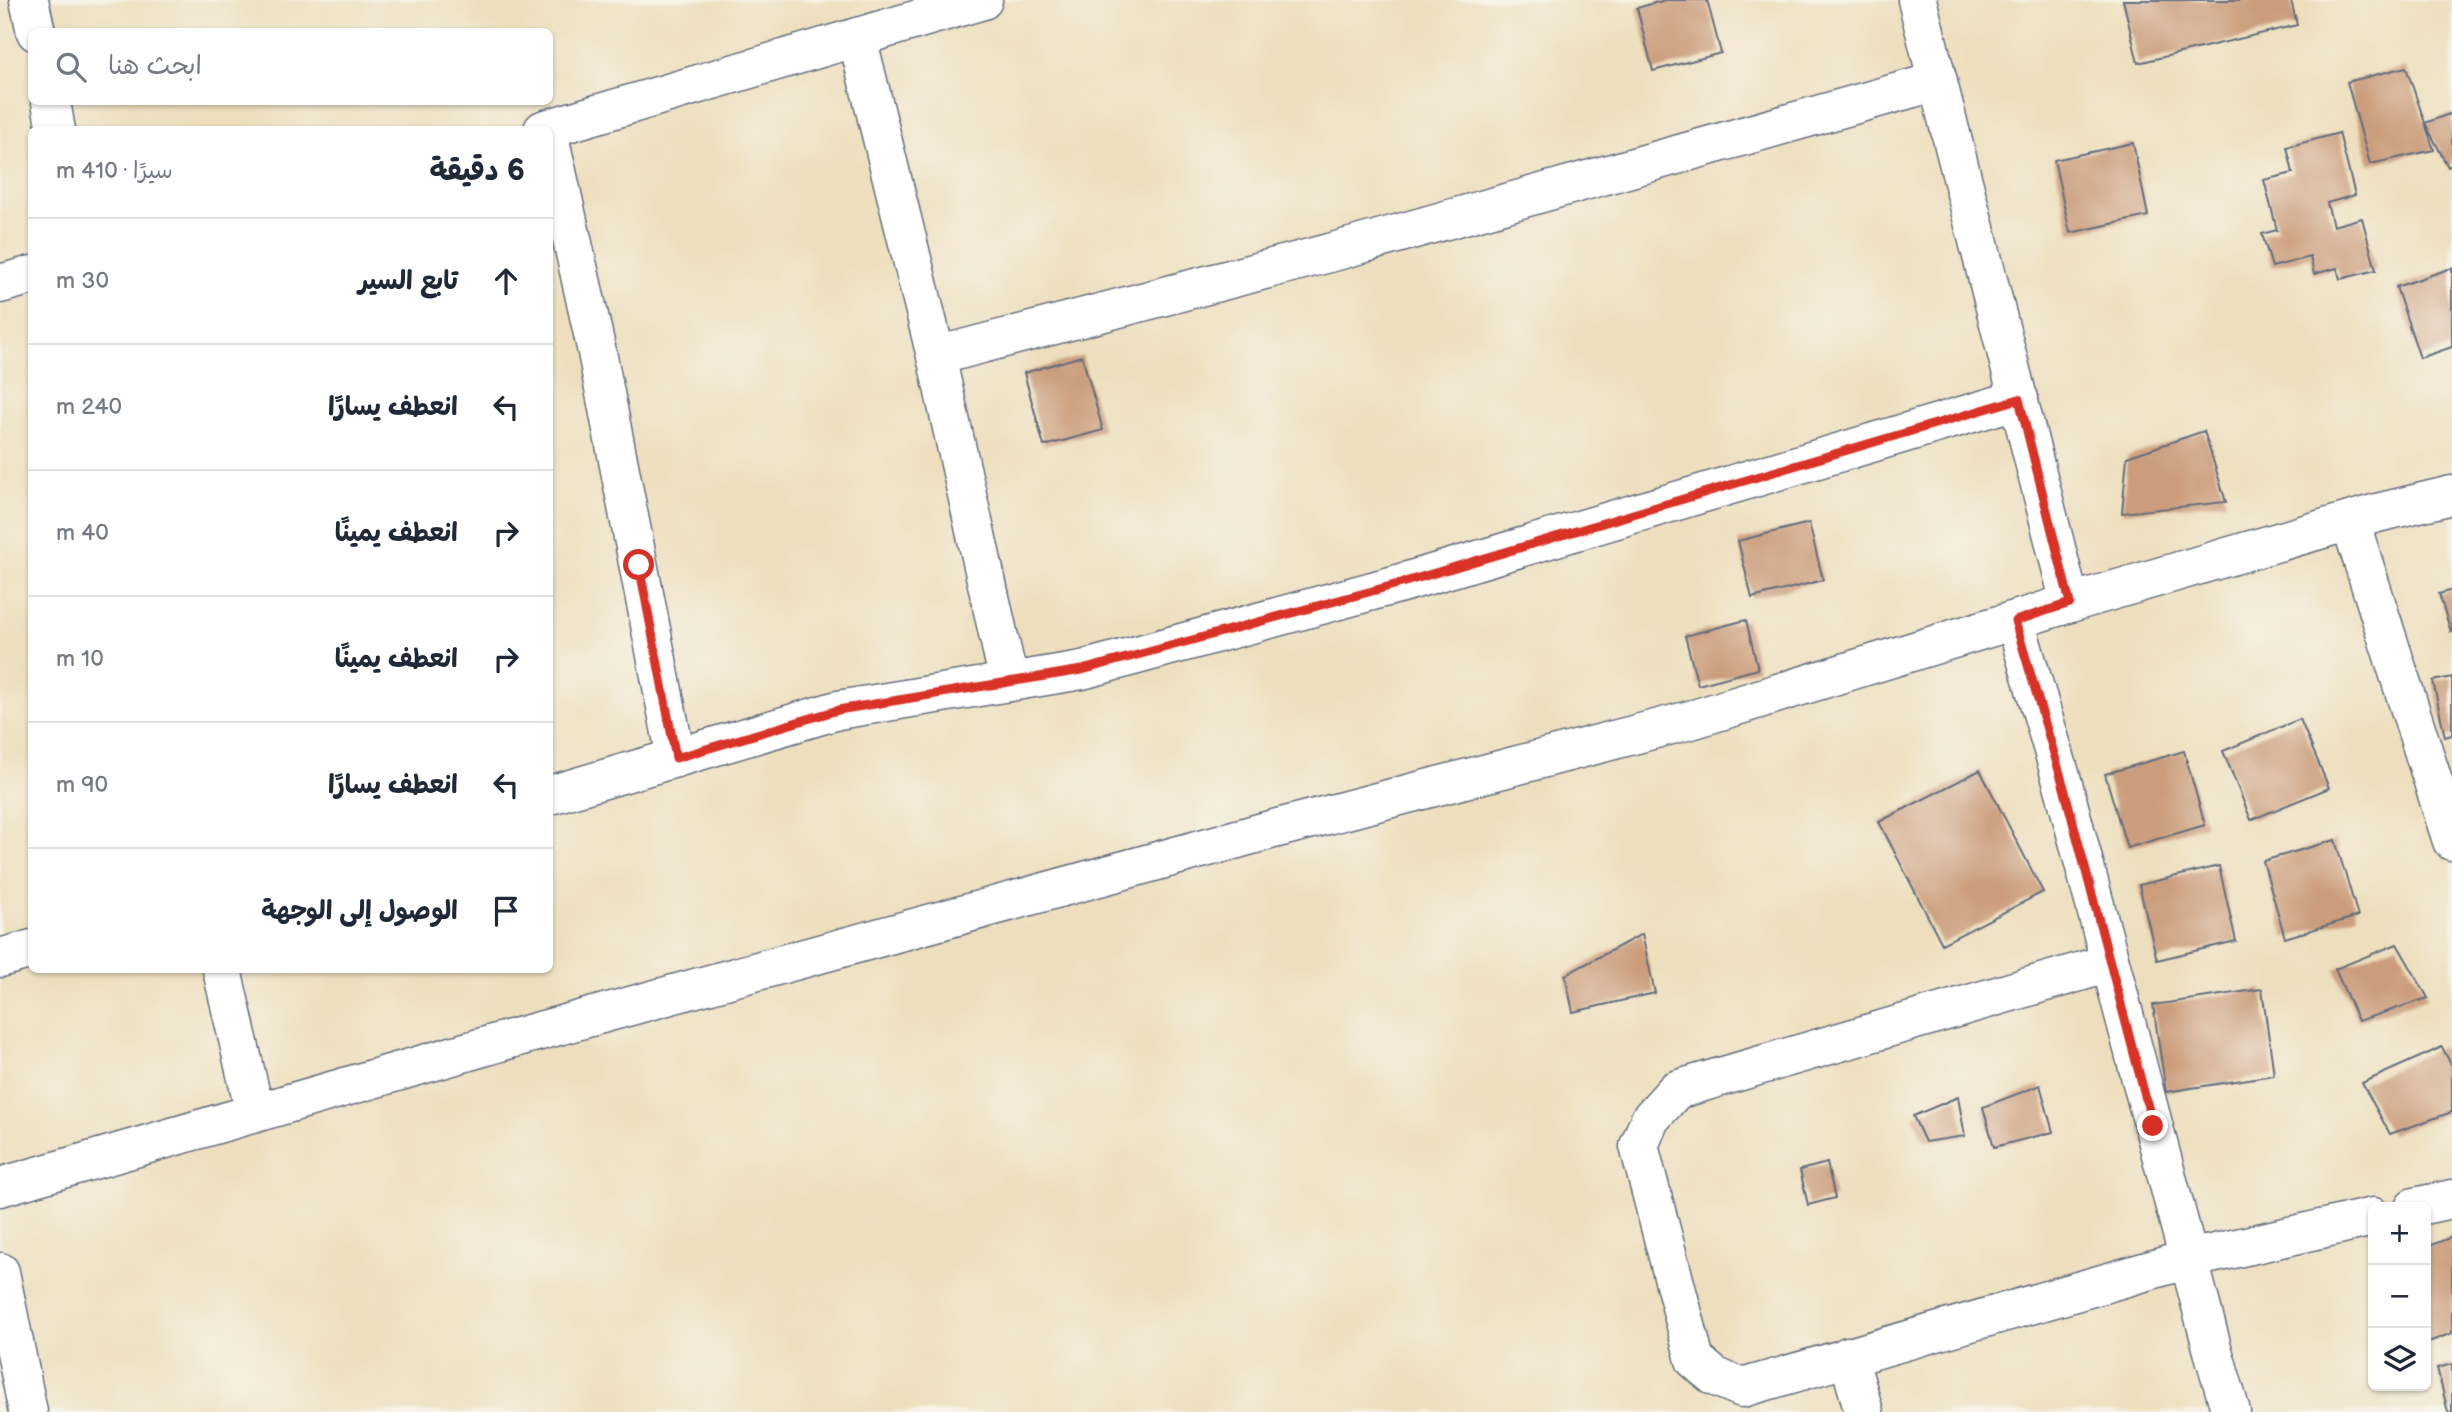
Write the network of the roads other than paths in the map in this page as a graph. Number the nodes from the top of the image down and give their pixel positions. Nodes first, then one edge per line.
1 (29, 0) edge
2 (983, 0) edge
3 (1917, 0) edge
4 (35, 28) edge
5 (857, 37) junction
6 (1938, 81) junction
7 (52, 105) edge
8 (55, 126) edge
9 (553, 130) edge
10 (553, 158) edge
11 (28, 276) edge
12 (0, 284) edge
13 (936, 356) junction
14 (2019, 399) junction
15 (2452, 495) edge
16 (2350, 521) junction
17 (2070, 603) junction
18 (2015, 621) junction
19 (1009, 682) junction
20 (676, 758) junction
21 (553, 794) edge
22 (2451, 836) edge
23 (28, 950) edge
24 (0, 958) edge
25 (2109, 963) junction
26 (223, 973) edge
27 (255, 1113) junction
28 (0, 1186) edge
29 (2452, 1199) edge
30 (2431, 1203) edge
31 (2368, 1218) edge
32 (2189, 1259) junction
33 (0, 1272) edge
34 (1848, 1356) junction
35 (28, 1412) edge
36 (1864, 1412) edge
37 (2231, 1412) edge

1 - 4 street
2 - 5 street
3 - 6 street
5 - 9 street
5 - 13 street
6 - 13 street
6 - 14 street
7 - 8 street
10 - 20 street
11 - 12 street
13 - 19 street
14 - 17 street
14 - 19 street
15 - 16 street
16 - 17 street
16 - 22 street
17 - 18 street
18 - 25 street
18 - 27 street
19 - 20 street
20 - 21 street
23 - 24 street
25 - 32 street
25 - 34 street
26 - 27 street
27 - 28 street
29 - 30 street
31 - 32 street
32 - 34 street
32 - 37 street
33 - 35 street
34 - 36 street

